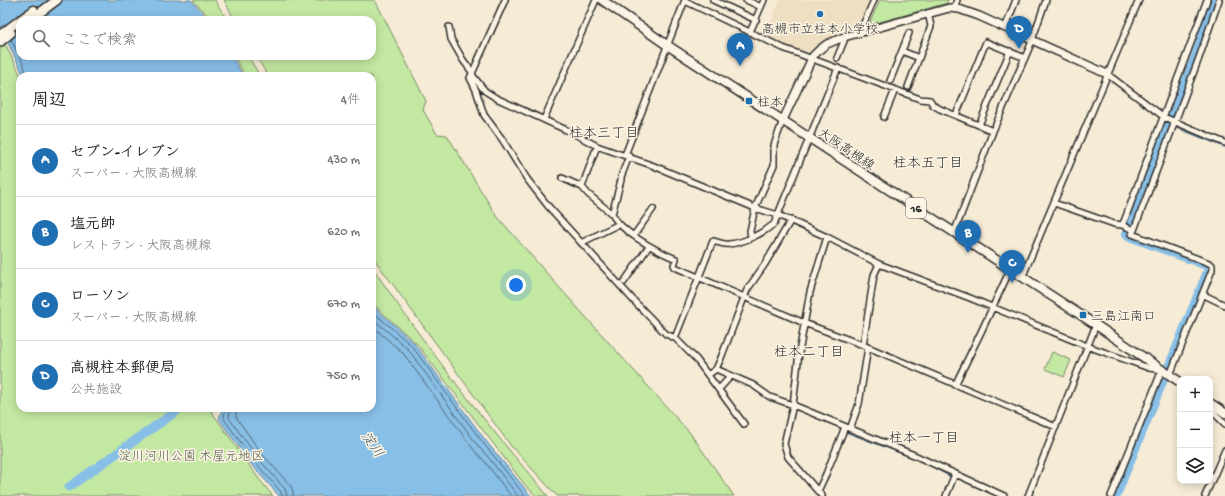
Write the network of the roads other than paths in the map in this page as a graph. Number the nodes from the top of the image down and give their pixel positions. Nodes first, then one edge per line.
1 (48, 0) edge
2 (57, 0) edge
3 (505, 0) edge
4 (596, 0) edge
5 (602, 0) edge
6 (685, 0) edge
7 (713, 0) edge
8 (746, 0) edge
9 (764, 0) edge
10 (874, 0) edge
11 (957, 0) edge
12 (1016, 0) edge
13 (1046, 0) edge
14 (1139, 0) edge
15 (1206, 0) edge
16 (1218, 0) edge
17 (761, 7) junction
18 (954, 8) junction
19 (928, 13) junction
20 (26, 16) edge
21 (35, 16) edge
22 (756, 20) junction
23 (16, 23) edge
24 (449, 27) dead end
25 (1005, 28) junction
26 (16, 30) edge
27 (865, 31) junction
28 (750, 32) junction
29 (909, 33) dead end
30 (0, 35) edge
31 (844, 37) junction
32 (1032, 40) junction
33 (0, 42) edge
34 (667, 45) junction
35 (902, 51) junction
36 (1010, 52) junction
37 (812, 58) junction
38 (837, 58) dead end
39 (919, 58) junction
40 (1025, 58) junction
41 (838, 68) junction
42 (472, 72) junction
43 (1108, 74) junction
44 (890, 81) dead end
45 (908, 87) dead end
46 (895, 90) junction
47 (956, 115) junction
48 (884, 117) dead end
49 (1164, 118) junction
50 (544, 119) junction
51 (783, 120) junction
52 (1175, 123) junction
53 (979, 125) junction
54 (993, 131) junction
55 (810, 138) junction
56 (1225, 143) edge
57 (597, 146) junction
58 (627, 156) junction
59 (562, 178) dead end
60 (582, 187) junction
61 (1054, 203) junction
62 (755, 208) junction
63 (653, 209) dead end
64 (612, 214) junction
65 (778, 215) junction
66 (791, 220) junction
67 (619, 224) junction
68 (1122, 225) junction
69 (1134, 230) junction
70 (954, 233) junction
71 (634, 235) junction
72 (751, 237) junction
73 (827, 237) junction
74 (581, 243) junction
75 (649, 246) junction
76 (879, 264) junction
77 (1010, 270) junction
78 (698, 277) junction
79 (1022, 278) junction
80 (624, 282) dead end
81 (1202, 294) junction
82 (743, 297) junction
83 (1225, 305) edge
84 (993, 307) junction
85 (804, 323) junction
86 (1096, 326) junction
87 (675, 338) junction
88 (865, 346) junction
89 (1087, 346) junction
90 (716, 369) junction
91 (1162, 370) junction
92 (708, 375) junction
93 (1170, 375) junction
94 (731, 376) junction
95 (1177, 380) edge
96 (955, 385) junction
97 (719, 389) junction
98 (793, 405) junction
99 (1213, 405) edge
100 (1213, 412) edge
101 (1225, 413) edge
102 (744, 424) dead end
103 (1225, 424) edge
104 (1056, 427) junction
105 (848, 428) junction
106 (1225, 450) edge
107 (955, 474) junction
108 (818, 491) junction
109 (822, 496) edge
110 (946, 496) edge
111 (1004, 496) edge
112 (1028, 496) edge
113 (1111, 496) edge
114 (1205, 496) edge

1 - 20 main road
2 - 21 main road
3 - 42 street
4 - 50 street
5 - 34 main road, 大阪高槻線 / 16
6 - 28 street
6 - 34 street
7 - 22 street
8 - 17 street
9 - 17 street
10 - 27 street
11 - 18 street
12 - 25 street
13 - 32 street
14 - 43 street
15 - 49 street
16 - 52 street
17 - 22 street
18 - 19 street
18 - 25 street
19 - 27 street
19 - 39 street
22 - 28 street
23 - 30 main road
24 - 42 street
25 - 32 street
26 - 33 main road
27 - 31 street
28 - 37 street
29 - 35 street
31 - 37 street
31 - 38 street
32 - 40 street
32 - 43 street
34 - 51 main road, 大阪高槻線 / 16
34 - 58 street
35 - 39 street
35 - 44 street
36 - 40 street
36 - 47 street
36 - 53 street
37 - 41 street
37 - 51 street
39 - 45 street
40 - 54 street
41 - 46 street
41 - 55 street
42 - 50 street
42 - 74 street
43 - 49 street
43 - 61 street
46 - 47 street
46 - 48 street
47 - 53 street
49 - 52 street
49 - 68 street
50 - 57 street
51 - 55 main road, 大阪高槻線 / 16
51 - 62 street
52 - 56 street
52 - 69 street
53 - 54 street
54 - 70 street
55 - 65 street
55 - 70 main road, 大阪高槻線 / 16
57 - 58 street
57 - 60 street
58 - 62 street
58 - 64 street
59 - 60 street
60 - 64 street
61 - 68 street
61 - 79 street
62 - 65 street
62 - 72 street
63 - 71 street
64 - 67 street
65 - 66 street
65 - 72 street
66 - 73 street
66 - 82 street
67 - 71 street
67 - 74 street
68 - 69 street
69 - 81 street
70 - 77 main road, 大阪高槻線 / 16
71 - 75 street
72 - 78 street
73 - 76 street
73 - 85 street
74 - 87 street
75 - 78 street
75 - 80 street
76 - 84 street
76 - 88 street
77 - 79 main road, 大阪高槻線 / 16
77 - 84 street
78 - 82 street
78 - 87 street
79 - 86 main road, 大阪高槻線 / 16
81 - 83 street
81 - 93 street
82 - 85 street
82 - 90 street
84 - 89 street
84 - 96 street
85 - 88 street
85 - 98 street
86 - 89 street
86 - 91 main road, 大阪高槻線 / 16
87 - 92 street
88 - 96 street
88 - 105 street
89 - 91 street
89 - 104 street
90 - 92 street
90 - 94 street
91 - 93 main road, 大阪高槻線 / 16
91 - 113 street
92 - 97 street
93 - 95 main road, 大阪高槻線 / 16
94 - 97 street
94 - 98 street
96 - 104 street
97 - 102 street
98 - 105 street
98 - 108 street
99 - 101 main road
100 - 103 street
104 - 112 street
105 - 107 street
105 - 108 street
106 - 114 street
107 - 110 street
107 - 111 street
108 - 109 street

